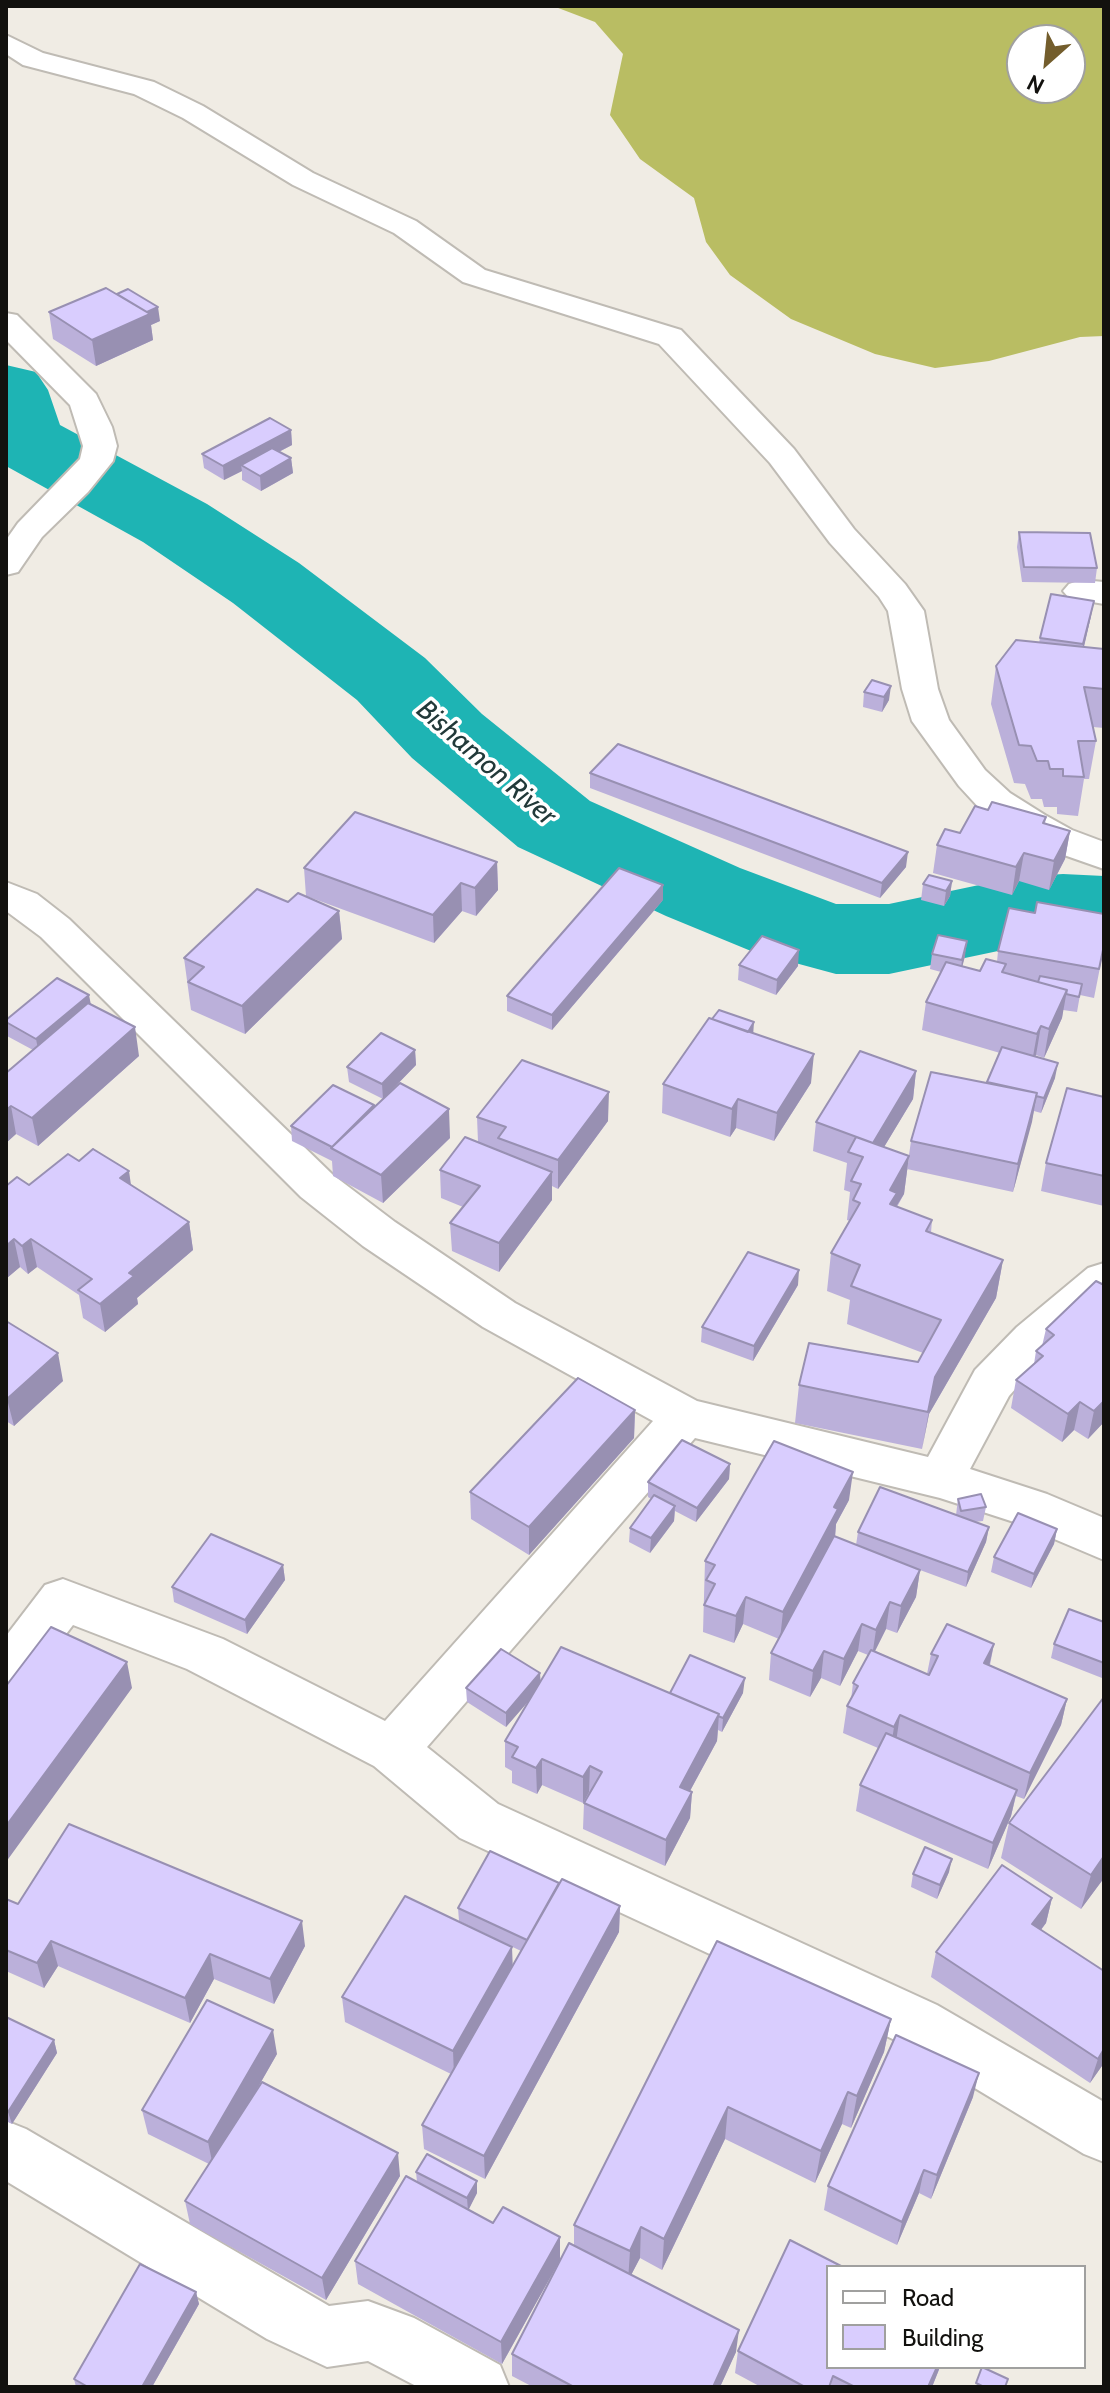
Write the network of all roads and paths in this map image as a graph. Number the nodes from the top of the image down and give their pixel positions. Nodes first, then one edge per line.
1 (6, 43) edge
2 (6, 322) edge
3 (6, 565) edge
4 (1104, 856) edge
5 (6, 895) edge
6 (1104, 1280) edge
7 (685, 1417) junction
8 (940, 1479) junction
9 (1104, 1540) edge
10 (6, 1674) edge
11 (392, 1750) junction
12 (1104, 2134) edge
13 (6, 2149) edge
14 (478, 2387) edge

1 - 4 street
2 - 3 street
5 - 7 street
6 - 8 street
7 - 8 street
7 - 11 street
8 - 9 street
10 - 11 street
11 - 12 street
13 - 14 street

